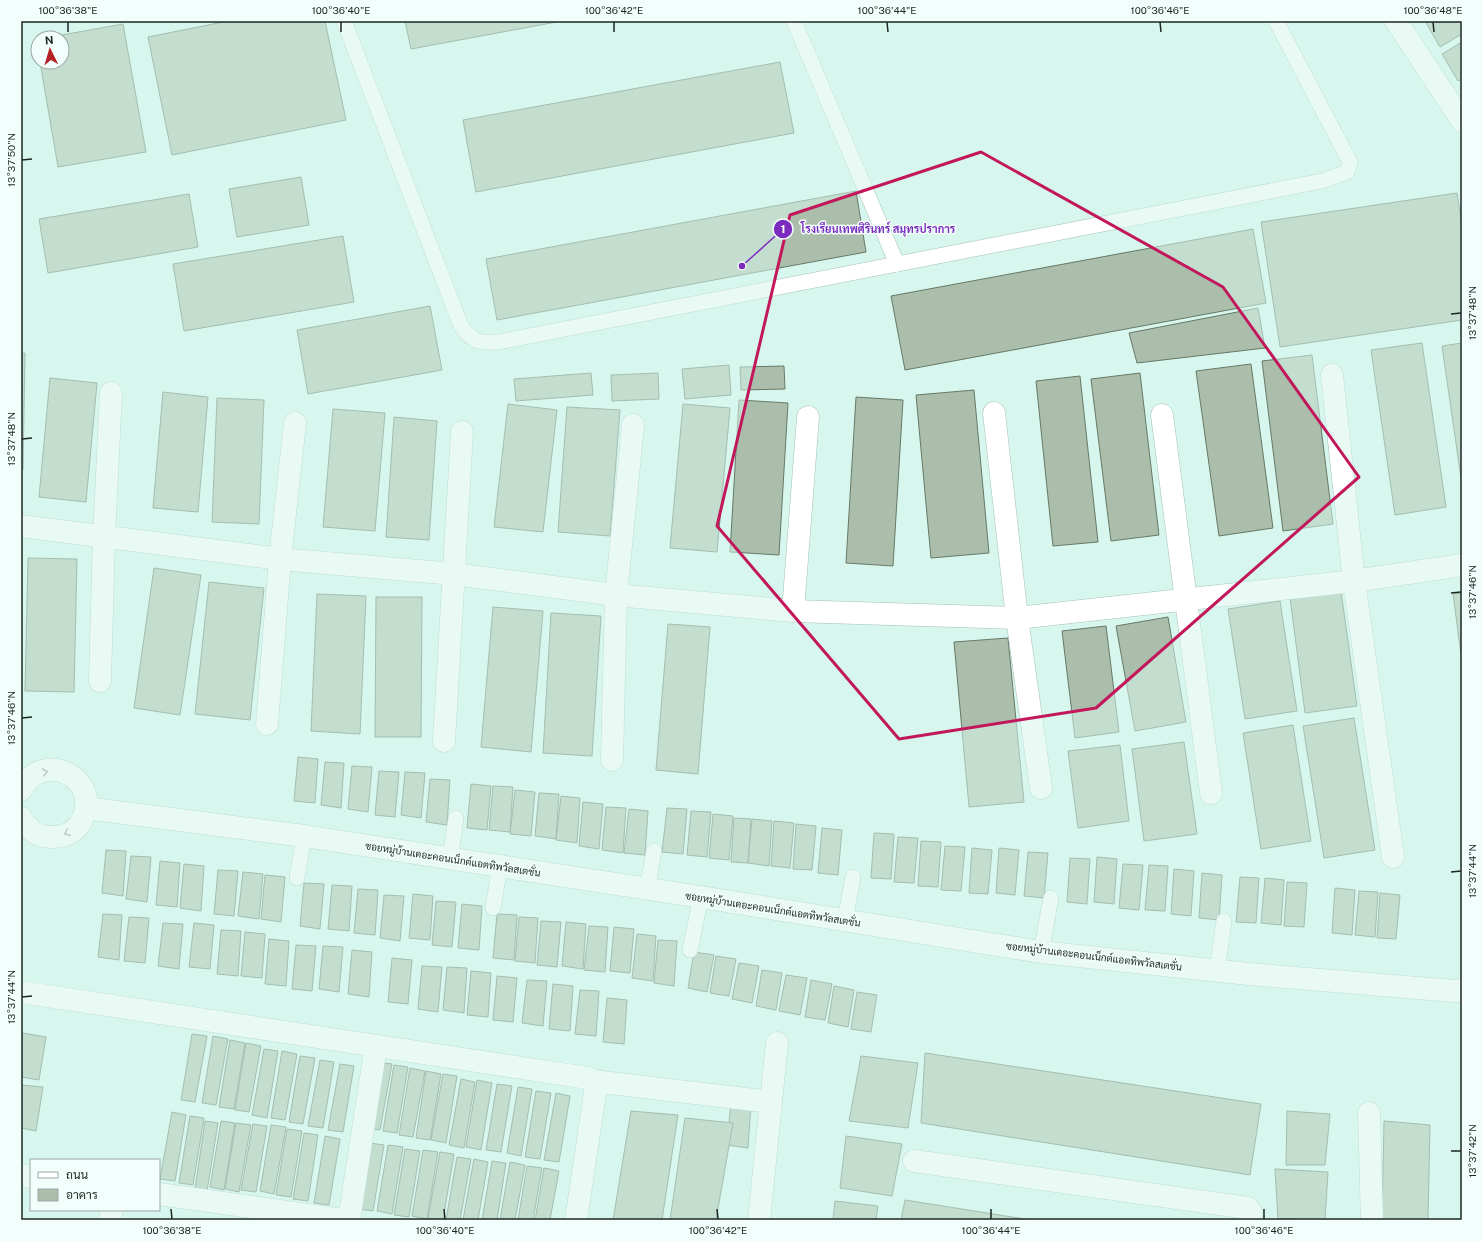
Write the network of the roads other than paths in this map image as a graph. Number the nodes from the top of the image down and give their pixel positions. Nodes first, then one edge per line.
1 (344, 21) edge
2 (794, 21) edge
3 (1276, 21) edge
4 (1396, 21) edge
5 (1462, 120) edge
6 (897, 264) junction
7 (1332, 375) dead end
8 (111, 393) dead end
9 (994, 413) dead end
10 (1162, 415) dead end
11 (808, 417) dead end
12 (294, 423) dead end
13 (633, 425) dead end
14 (462, 432) dead end
15 (21, 526) edge
16 (104, 537) junction
17 (280, 559) junction
18 (1462, 565) edge
19 (454, 574) junction
20 (1354, 581) junction
21 (616, 596) junction
22 (1186, 599) junction
23 (793, 611) junction
24 (1017, 618) junction
25 (100, 681) dead end
26 (267, 724) dead end
27 (444, 741) dead end
28 (612, 760) dead end
29 (1041, 788) dead end
30 (21, 790) edge
31 (1211, 793) dead end
32 (86, 808) junction
33 (21, 818) edge
34 (456, 818) dead end
35 (304, 836) junction
36 (654, 851) dead end
37 (1393, 857) dead end
38 (450, 859) junction
39 (500, 866) junction
40 (853, 877) dead end
41 (297, 878) dead end
42 (647, 889) junction
43 (701, 897) junction
44 (1051, 898) dead end
45 (493, 908) dead end
46 (845, 920) junction
47 (1224, 921) dead end
48 (690, 950) dead end
49 (1041, 952) junction
50 (1217, 971) junction
51 (1462, 990) edge
52 (21, 992) edge
53 (777, 1043) dead end
54 (376, 1046) junction
55 (593, 1081) junction
56 (771, 1102) junction
57 (1369, 1112) dead end
58 (914, 1161) dead end
59 (160, 1194) edge
60 (343, 1220) edge
61 (349, 1220) edge
62 (576, 1220) edge
63 (758, 1220) edge
64 (1251, 1220) edge
65 (1372, 1220) edge

1 - 6 lane
2 - 6 lane
3 - 6 lane
4 - 5 street
7 - 20 street
8 - 16 street
9 - 24 street
10 - 22 street
11 - 23 street
12 - 17 street
13 - 21 street
14 - 19 street
15 - 16 street
16 - 17 street
16 - 25 street
17 - 19 street
17 - 26 street
18 - 20 street
19 - 21 street
19 - 27 street
20 - 22 street
20 - 37 street
21 - 23 street
21 - 28 street
22 - 24 street
22 - 31 street
23 - 24 street
24 - 29 street
30 -> 32 street
32 -> 33 street
32 - 35 street, ซอยหมู่บ้านเดอะคอนเน็กต์แอตทิพวัลสเตชั่น
34 - 38 lane
35 - 38 street, ซอยหมู่บ้านเดอะคอนเน็กต์แอตทิพวัลสเตชั่น
35 - 41 lane
36 - 42 lane
38 - 39 street, ซอยหมู่บ้านเดอะคอนเน็กต์แอตทิพวัลสเตชั่น
39 - 42 street, ซอยหมู่บ้านเดอะคอนเน็กต์แอตทิพวัลสเตชั่น
39 - 45 lane
40 - 46 lane
42 - 43 street, ซอยหมู่บ้านเดอะคอนเน็กต์แอตทิพวัลสเตชั่น
43 - 46 street, ซอยหมู่บ้านเดอะคอนเน็กต์แอตทิพวัลสเตชั่น
43 - 48 lane
44 - 49 lane
46 - 49 street, ซอยหมู่บ้านเดอะคอนเน็กต์แอตทิพวัลสเตชั่น
47 - 50 lane
49 - 50 street, ซอยหมู่บ้านเดอะคอนเน็กต์แอตทิพวัลสเตชั่น
50 - 51 street, ซอยหมู่บ้านเดอะคอนเน็กต์แอตทิพวัลสเตชั่น
52 - 54 street
53 - 56 street
54 - 55 street
54 - 61 street
55 - 56 street
55 - 62 street
56 - 63 street
57 - 65 street
58 - 64 street
59 - 60 street

